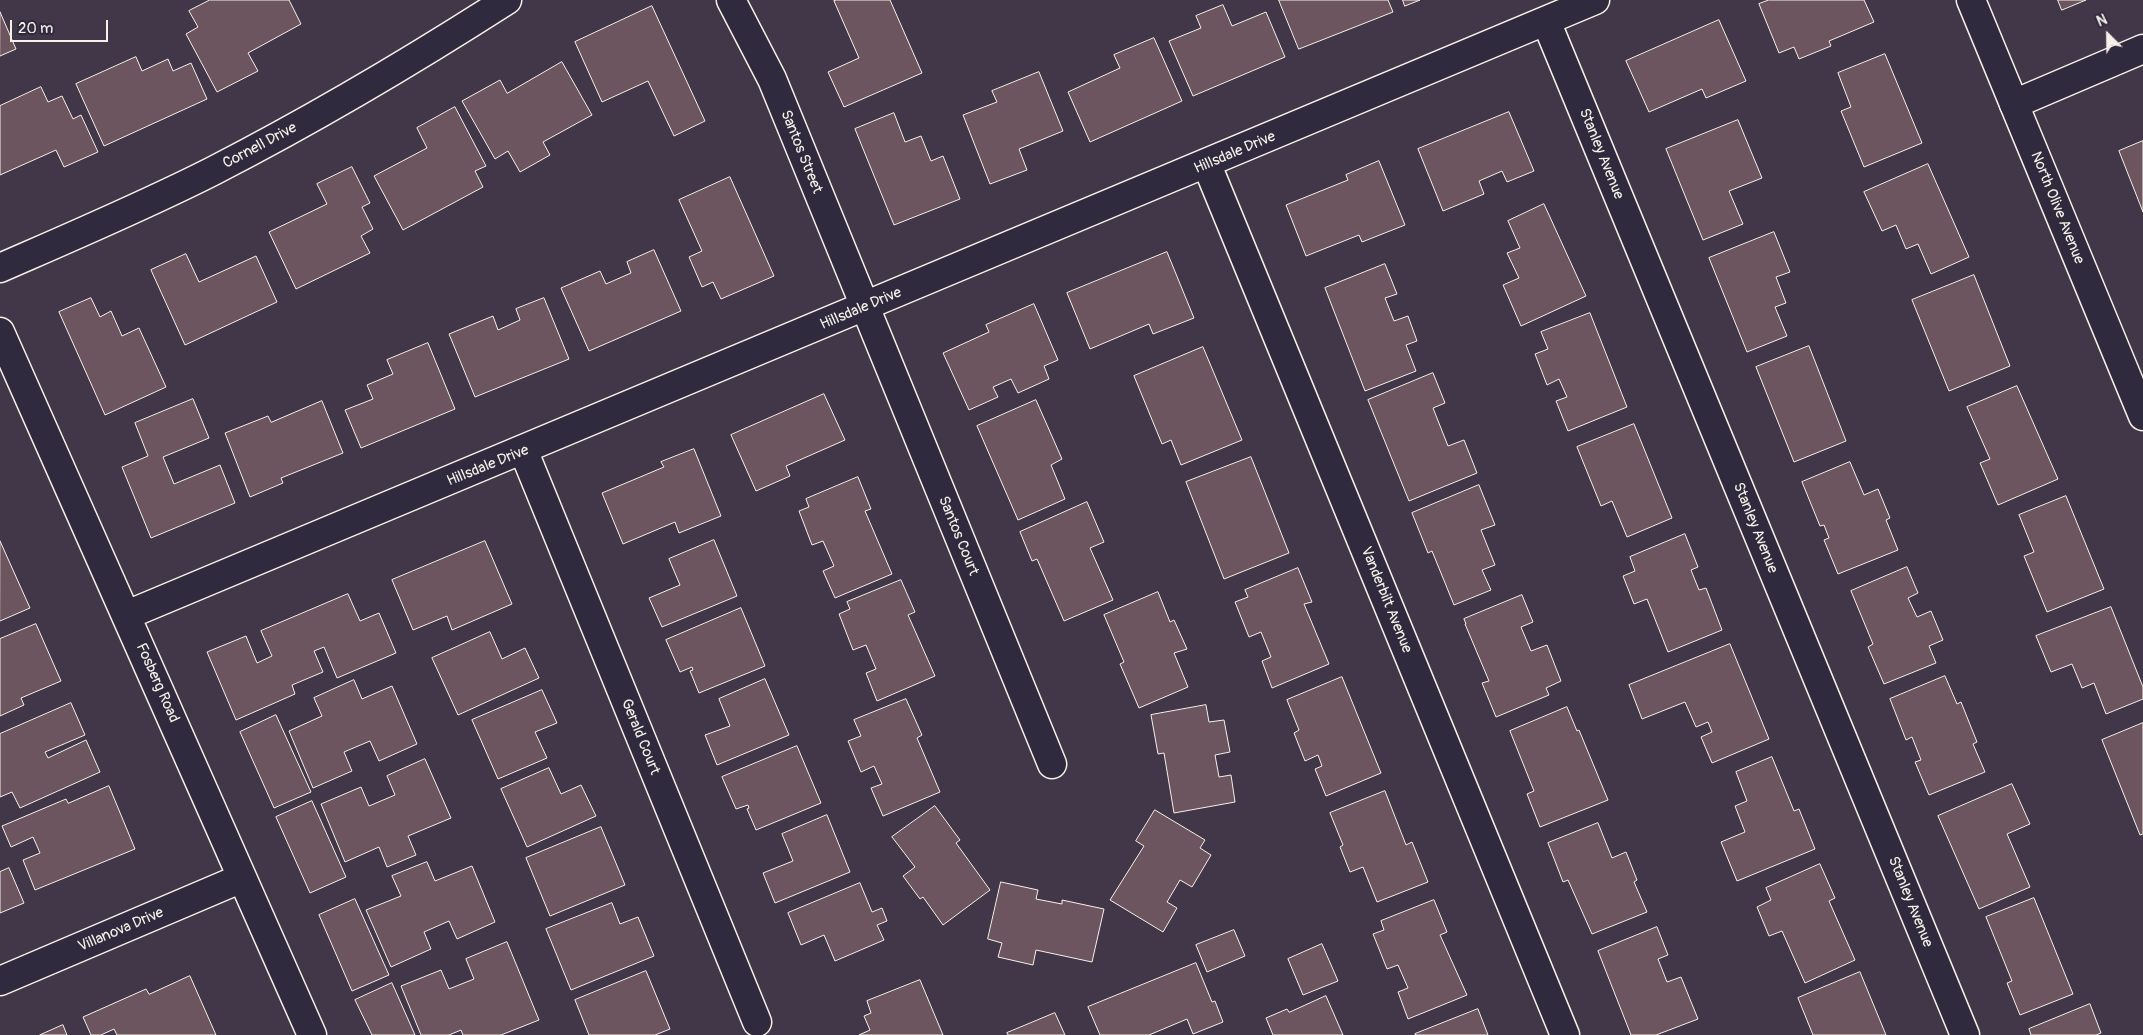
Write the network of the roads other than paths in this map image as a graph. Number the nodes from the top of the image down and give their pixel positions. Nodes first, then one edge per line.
1 (507, 0) edge
2 (731, 0) edge
3 (1595, 0) edge
4 (1971, 0) edge
5 (1546, 21) junction
6 (2143, 49) edge
7 (2014, 104) junction
8 (1207, 165) junction
9 (0, 268) edge
10 (864, 308) junction
11 (0, 332) edge
12 (2143, 416) edge
13 (524, 452) junction
14 (127, 616) junction
15 (1052, 764) dead end
16 (242, 878) junction
17 (0, 981) edge
18 (757, 1022) dead end
19 (312, 1035) edge
20 (1565, 1035) edge
21 (1965, 1035) edge

1 - 9 street, Cornell Drive
2 - 10 street, Santos Street
3 - 5 street, Hillsdale Drive
4 - 7 street, North Olive Avenue
5 - 8 street, Hillsdale Drive
5 - 21 street, Stanley Avenue
6 - 7 street
7 - 12 street, North Olive Avenue
8 - 10 street, Hillsdale Drive
8 - 20 street, Vanderbilt Avenue
10 - 13 street, Hillsdale Drive
10 - 15 street, Santos Court
11 - 14 street, Fosberg Road
13 - 14 street, Hillsdale Drive
13 - 18 street, Gerald Court
14 - 16 street, Fosberg Road
16 - 17 street, Villanova Drive
16 - 19 street, Fosberg Road

